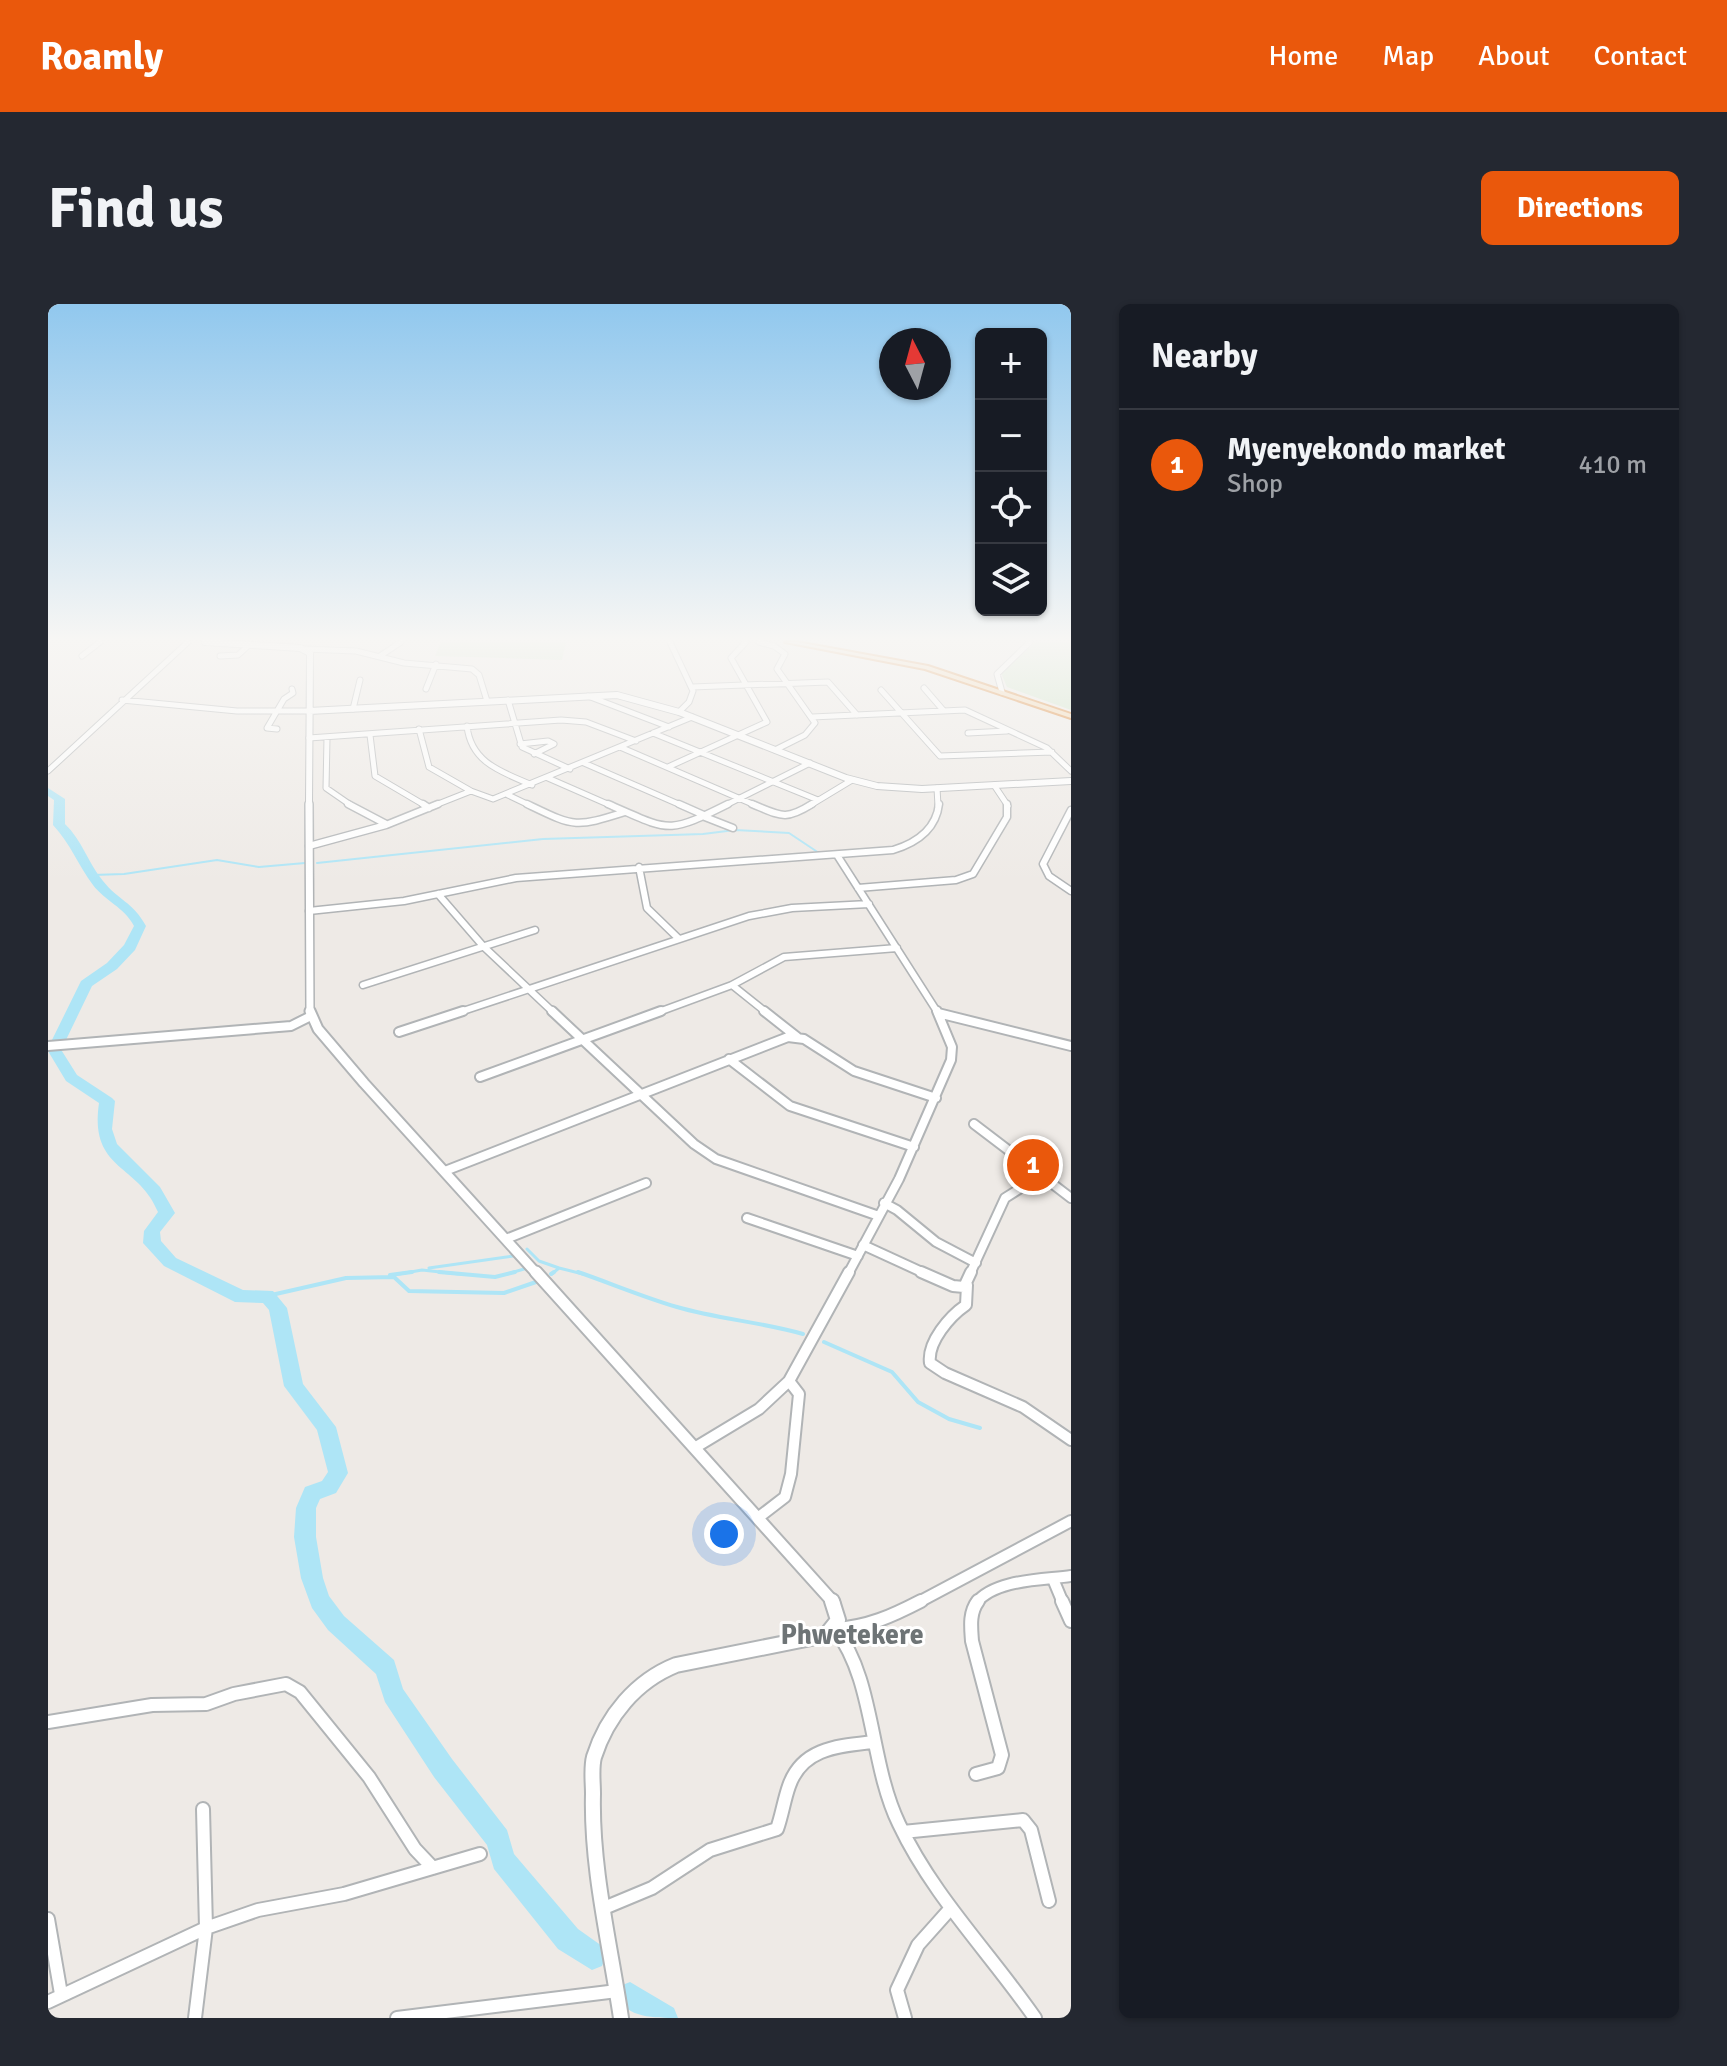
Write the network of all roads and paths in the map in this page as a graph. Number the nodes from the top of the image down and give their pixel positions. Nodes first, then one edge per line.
1 (99, 722) edge
2 (270, 722) edge
3 (309, 722) edge
4 (513, 722) joint
5 (581, 722) edge
6 (656, 722) edge
7 (681, 722) edge
8 (704, 722) edge
9 (766, 722) edge
10 (814, 722) edge
11 (909, 722) edge
12 (992, 722) edge
13 (467, 726) junction
14 (669, 727) junction
15 (277, 729) dead end
16 (419, 729) junction
17 (1012, 731) junction
18 (653, 733) junction
19 (968, 733) dead end
20 (370, 735) junction
21 (738, 736) junction
22 (309, 738) junction
23 (327, 738) junction
24 (636, 741) junction
25 (520, 744) junction
26 (620, 747) junction
27 (775, 750) junction
28 (701, 752) junction
29 (1052, 752) junction
30 (534, 754) junction
31 (584, 763) junction
32 (810, 763) junction
33 (668, 767) junction
34 (570, 769) junction
35 (48, 771) edge
36 (1071, 771) edge
37 (548, 778) junction
38 (852, 780) junction
39 (1071, 781) edge
40 (774, 782) junction
41 (532, 785) junction
42 (994, 785) junction
43 (937, 788) junction
44 (471, 791) junction
45 (508, 795) junction
46 (741, 799) junction
47 (818, 800) junction
48 (429, 808) junction
49 (1071, 810) edge
50 (625, 812) junction
51 (706, 816) junction
52 (386, 825) junction
53 (733, 828) dead end
54 (309, 846) junction
55 (837, 855) junction
56 (639, 867) junction
57 (858, 888) junction
58 (1071, 891) edge
59 (438, 894) junction
60 (869, 904) junction
61 (309, 911) junction
62 (535, 930) dead end
63 (679, 939) junction
64 (483, 946) junction
65 (897, 948) junction
66 (363, 985) dead end
67 (732, 985) junction
68 (531, 990) junction
69 (938, 1013) junction
70 (311, 1016) junction
71 (399, 1032) dead end
72 (797, 1037) junction
73 (583, 1039) junction
74 (48, 1046) edge
75 (1071, 1046) edge
76 (729, 1059) junction
77 (480, 1077) dead end
78 (642, 1093) junction
79 (936, 1098) junction
80 (974, 1124) dead end
81 (914, 1147) junction
82 (445, 1171) junction
83 (646, 1183) dead end
84 (1024, 1186) dead end
85 (1071, 1198) edge
86 (884, 1203) junction
87 (876, 1215) junction
88 (747, 1218) dead end
89 (506, 1239) junction
90 (863, 1245) junction
91 (858, 1256) junction
92 (976, 1263) junction
93 (967, 1285) junction
94 (789, 1381) junction
95 (1071, 1440) edge
96 (696, 1447) junction
97 (759, 1517) junction
98 (1071, 1521) edge
99 (1071, 1576) edge
100 (1053, 1579) junction
101 (1071, 1621) edge
102 (835, 1629) junction
103 (48, 1722) edge
104 (873, 1742) junction
105 (976, 1774) dead end
106 (203, 1809) dead end
107 (903, 1832) junction
108 (480, 1854) dead end
109 (433, 1868) junction
110 (1049, 1901) dead end
111 (604, 1908) junction
112 (951, 1908) junction
113 (48, 1919) edge
114 (206, 1928) junction
115 (617, 1991) junction
116 (61, 1994) junction
117 (48, 2002) edge
118 (195, 2018) edge
119 (397, 2018) edge
120 (621, 2018) edge
121 (905, 2018) edge
122 (1035, 2018) edge

1 - 35 street
2 - 15 street
3 - 22 street
4 - 13 street
4 - 25 street
5 - 24 street
6 - 14 street
7 - 14 street
8 - 21 street
9 - 21 street
10 - 27 street
11 - 29 street
12 - 17 street
13 - 16 street
13 - 41 street
14 - 18 street
16 - 20 street
16 - 44 street
17 - 19 street
17 - 29 street
18 - 24 street
18 - 28 street
20 - 23 street
20 - 48 street
21 - 27 street
21 - 28 street
22 - 23 street
22 - 54 street
23 - 52 street
24 - 26 street
25 - 30 street
25 - 30 street
26 - 31 street
26 - 33 street
27 - 32 street
28 - 33 street
28 - 40 street
29 - 36 street
30 - 34 street
31 - 34 street
31 - 51 street
32 - 38 street
32 - 40 street
33 - 46 street
34 - 37 street
37 - 41 street
37 - 50 street
38 - 43 street
38 - 47 street
39 - 42 street
40 - 46 street
40 - 47 street
41 - 45 street
42 - 43 street
42 - 57 street
43 - 55 street
44 - 45 street
44 - 48 street
45 - 50 street
46 - 47 street
46 - 51 street
48 - 52 street
49 - 58 street
50 - 51 street
51 - 53 street
52 - 54 street
54 - 61 street
55 - 56 street
55 - 57 street
56 - 59 street
56 - 63 street
57 - 60 street
59 - 61 street
59 - 64 street
60 - 63 street
60 - 65 street
61 - 70 street
62 - 64 street
63 - 68 street
64 - 66 street
64 - 68 street
65 - 67 street
65 - 69 street
67 - 72 street
67 - 73 street
68 - 71 street
68 - 73 street
69 - 75 street
69 - 79 street
70 - 74 street
70 - 82 street
72 - 76 street
72 - 79 street
73 - 77 street
73 - 78 street
76 - 78 street
76 - 81 street
78 - 82 street
78 - 87 street
79 - 81 street
80 - 85 street
81 - 86 street
82 - 89 street
83 - 89 street
84 - 92 street
86 - 87 street
86 - 92 street
87 - 90 street
88 - 91 street
89 - 96 street
90 - 91 street
90 - 93 street
91 - 94 street
92 - 93 street
93 - 95 street
94 - 96 street
94 - 97 street
96 - 97 street
97 - 102 street
98 - 102 street
99 - 100 street
100 - 101 street
100 - 105 street
102 - 104 street
102 - 111 street
103 - 109 street
104 - 107 street
104 - 111 street
106 - 114 street
107 - 110 street
107 - 112 street
108 - 109 street
109 - 114 street
111 - 115 street
112 - 121 street
112 - 122 street
113 - 116 street
114 - 116 street
114 - 118 street
115 - 119 street
115 - 120 street
116 - 117 street

